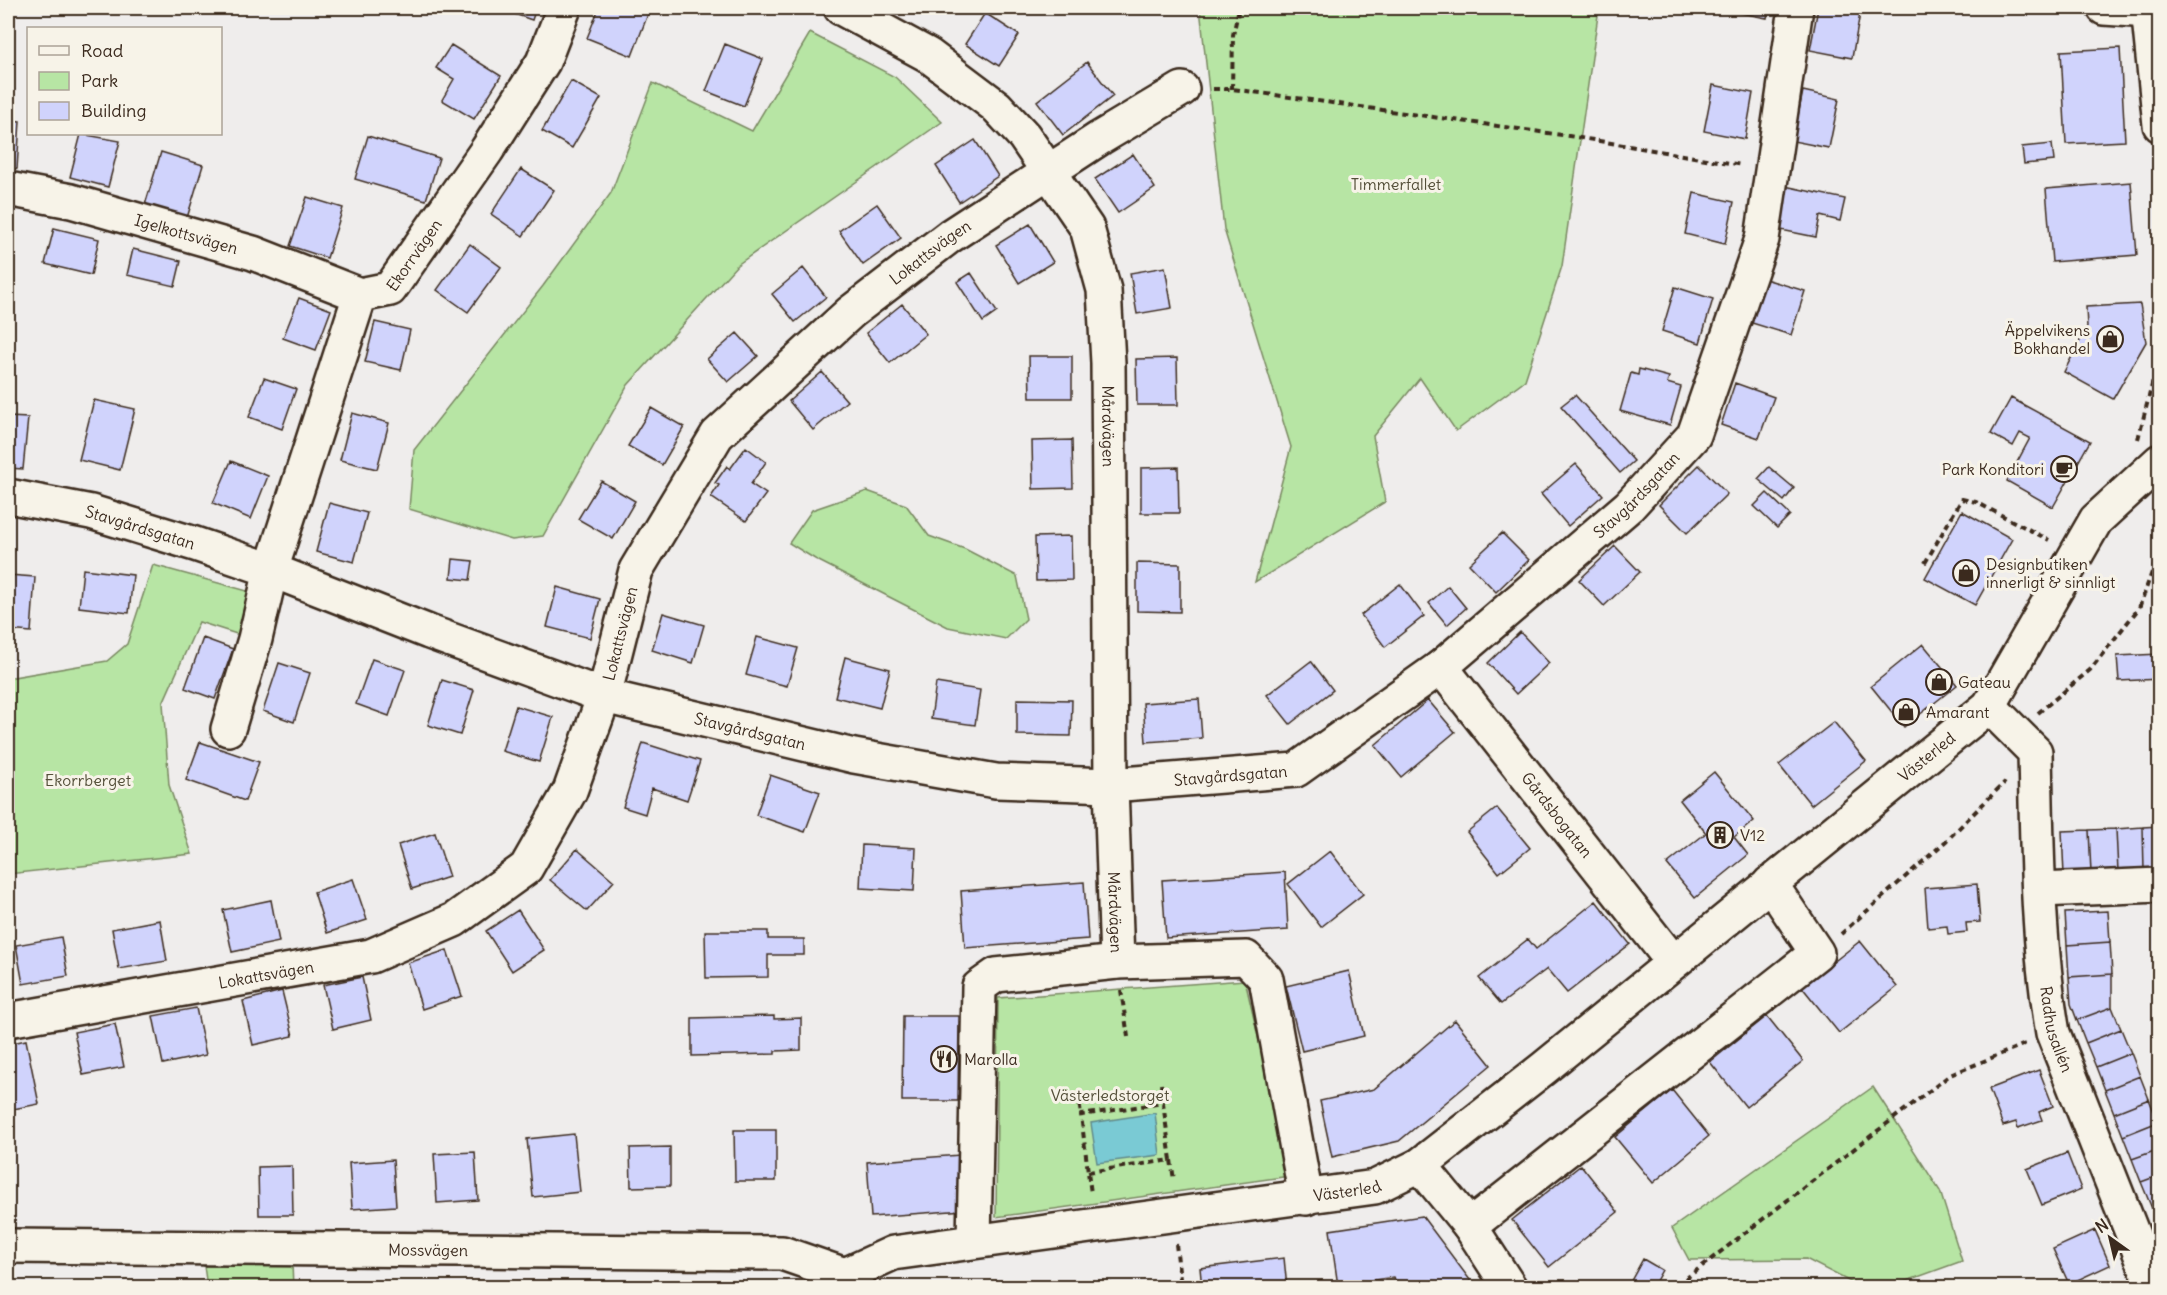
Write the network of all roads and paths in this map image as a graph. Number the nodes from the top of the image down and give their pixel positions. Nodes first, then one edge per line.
1 (564, 8) edge
2 (841, 8) edge
3 (1239, 8) edge
4 (1796, 8) edge
5 (2104, 8) edge
6 (2149, 10) edge
7 (1182, 89) joint
8 (1232, 89) junction
9 (2160, 125) edge
10 (1773, 170) junction
11 (1050, 173) junction
12 (8, 189) edge
13 (360, 295) junction
14 (2156, 373) dead end
15 (2149, 450) edge
16 (8, 496) edge
17 (2160, 550) edge
18 (2077, 554) junction
19 (1925, 563) dead end
20 (271, 570) junction
21 (1441, 667) junction
22 (604, 696) junction
23 (1989, 706) junction
24 (228, 729) dead end
25 (2025, 742) junction
26 (1111, 785) junction
27 (1770, 884) junction
28 (2160, 885) edge
29 (2040, 890) junction
30 (1817, 953) junction
31 (1117, 962) junction
32 (1673, 962) junction
33 (8, 1020) edge
34 (2053, 1033) junction
35 (1128, 1037) dead end
36 (1161, 1084) dead end
37 (1078, 1095) dead end
38 (1163, 1103) junction
39 (1081, 1115) junction
40 (1171, 1160) junction
41 (1420, 1165) junction
42 (1088, 1173) junction
43 (1174, 1180) dead end
44 (1091, 1192) dead end
45 (1306, 1198) junction
46 (1172, 1216) junction
47 (1470, 1226) junction
48 (974, 1241) junction
49 (8, 1246) edge
50 (839, 1281) edge
51 (1181, 1287) edge
52 (1510, 1287) edge
53 (1680, 1287) edge
54 (2154, 1287) edge

1 - 13 street, Ekorrvägen
2 - 11 street, Mårdvägen
3 - 8 path
4 - 10 street, Stavgårdsgatan
5 - 6 street
6 - 9 street
7 - 8 path
7 - 11 street, Lokattsvägen
8 - 10 path
10 - 21 street, Stavgårdsgatan
11 - 22 street, Lokattsvägen
11 - 26 street, Mårdvägen
12 - 13 street, Igelkottsvägen
13 - 20 street
14 - 15 path
15 - 18 street, Västerled
16 - 20 street, Stavgårdsgatan
17 - 25 path
18 - 19 path
18 - 23 street, Västerled
20 - 22 street, Stavgårdsgatan
20 - 24 street
21 - 26 street, Stavgårdsgatan
21 - 32 street, Gårdsbogatan
22 - 26 street, Stavgårdsgatan
22 - 33 street, Lokattsvägen
23 - 25 street
23 - 27 street, Västerled
25 - 29 street, Radhusallén
25 - 30 path
26 - 31 street, Mårdvägen
27 - 30 street
27 - 32 street, Västerled
28 - 29 street
29 - 34 street, Radhusallén
30 - 47 street
31 - 35 path
31 - 45 street
31 - 48 street
32 - 41 street, Västerled
34 - 53 path
34 - 54 street, Radhusallén
36 - 38 path
37 - 39 path
38 - 39 path
38 - 40 path
39 - 42 path
40 - 42 path
40 - 43 path
41 - 45 street, Västerled
41 - 47 street
42 - 44 path
45 - 46 street, Västerled
46 - 48 street, Västerled
46 - 51 path
47 - 52 street
48 - 50 street, Västerled
49 - 50 street, Mossvägen

